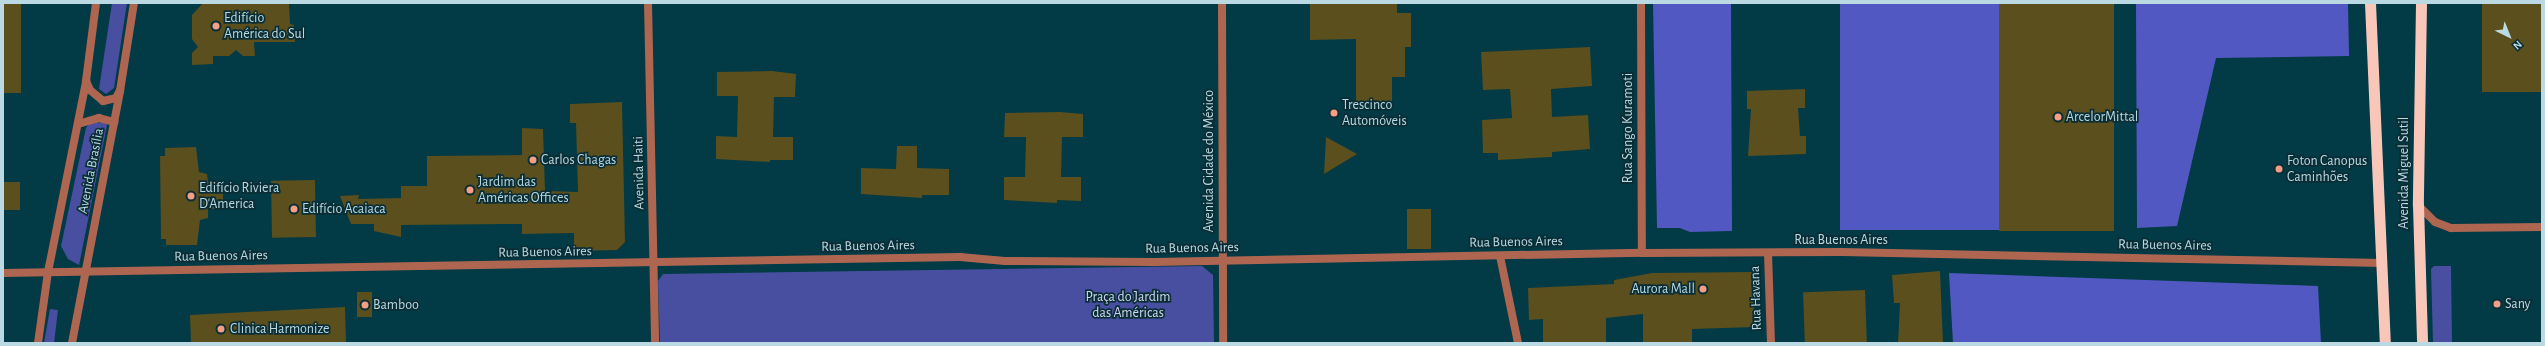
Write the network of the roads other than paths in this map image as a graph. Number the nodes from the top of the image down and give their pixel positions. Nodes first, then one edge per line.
1 (96, 3) edge
2 (134, 3) edge
3 (648, 3) edge
4 (1222, 3) edge
5 (1641, 3) edge
6 (2370, 3) edge
7 (2421, 3) edge
8 (86, 81) junction
9 (120, 91) junction
10 (114, 122) junction
11 (78, 124) junction
12 (2418, 205) junction
13 (2542, 227) edge
14 (1642, 252) junction
15 (1768, 252) junction
16 (1500, 256) junction
17 (1221, 261) junction
18 (2382, 263) junction
19 (653, 264) junction
20 (85, 271) junction
21 (48, 272) junction
22 (3, 273) edge
23 (38, 343) edge
24 (72, 343) edge
25 (654, 343) edge
26 (1222, 343) edge
27 (1518, 343) edge
28 (1771, 343) edge
29 (2385, 343) edge
30 (2422, 343) edge

1 - 8 street, Avenida Brasília
2 - 9 street, Avenida Brasília
3 - 19 street, Avenida Haiti
4 - 17 street, Avenida Cidade do México
5 - 14 street, Rua Sango Kuramoti
6 - 18 highway, Avenida Miguel Sutil
7 - 12 highway, Avenida Miguel Sutil
8 - 9 street
8 - 11 street, Avenida Brasília
9 - 10 street, Avenida Brasília
10 - 11 street
10 - 20 street, Avenida Brasília
11 - 21 street, Avenida Brasília
12 - 13 street
12 - 30 highway, Avenida Miguel Sutil
14 - 15 street, Rua Buenos Aires
14 - 16 street, Rua Buenos Aires
15 - 18 street, Rua Buenos Aires
15 - 28 street, Rua Havana
16 - 17 street, Rua Buenos Aires
16 - 27 street
17 - 19 street, Rua Buenos Aires
17 - 26 street, Avenida Cidade do México
18 - 29 highway, Avenida Miguel Sutil
19 - 20 street, Rua Buenos Aires
19 - 25 street, Avenida Haiti
20 - 21 street, Rua Buenos Aires
20 - 24 street, Avenida Brasília
21 - 22 street, Rua Buenos Aires
21 - 23 street, Avenida Brasília

